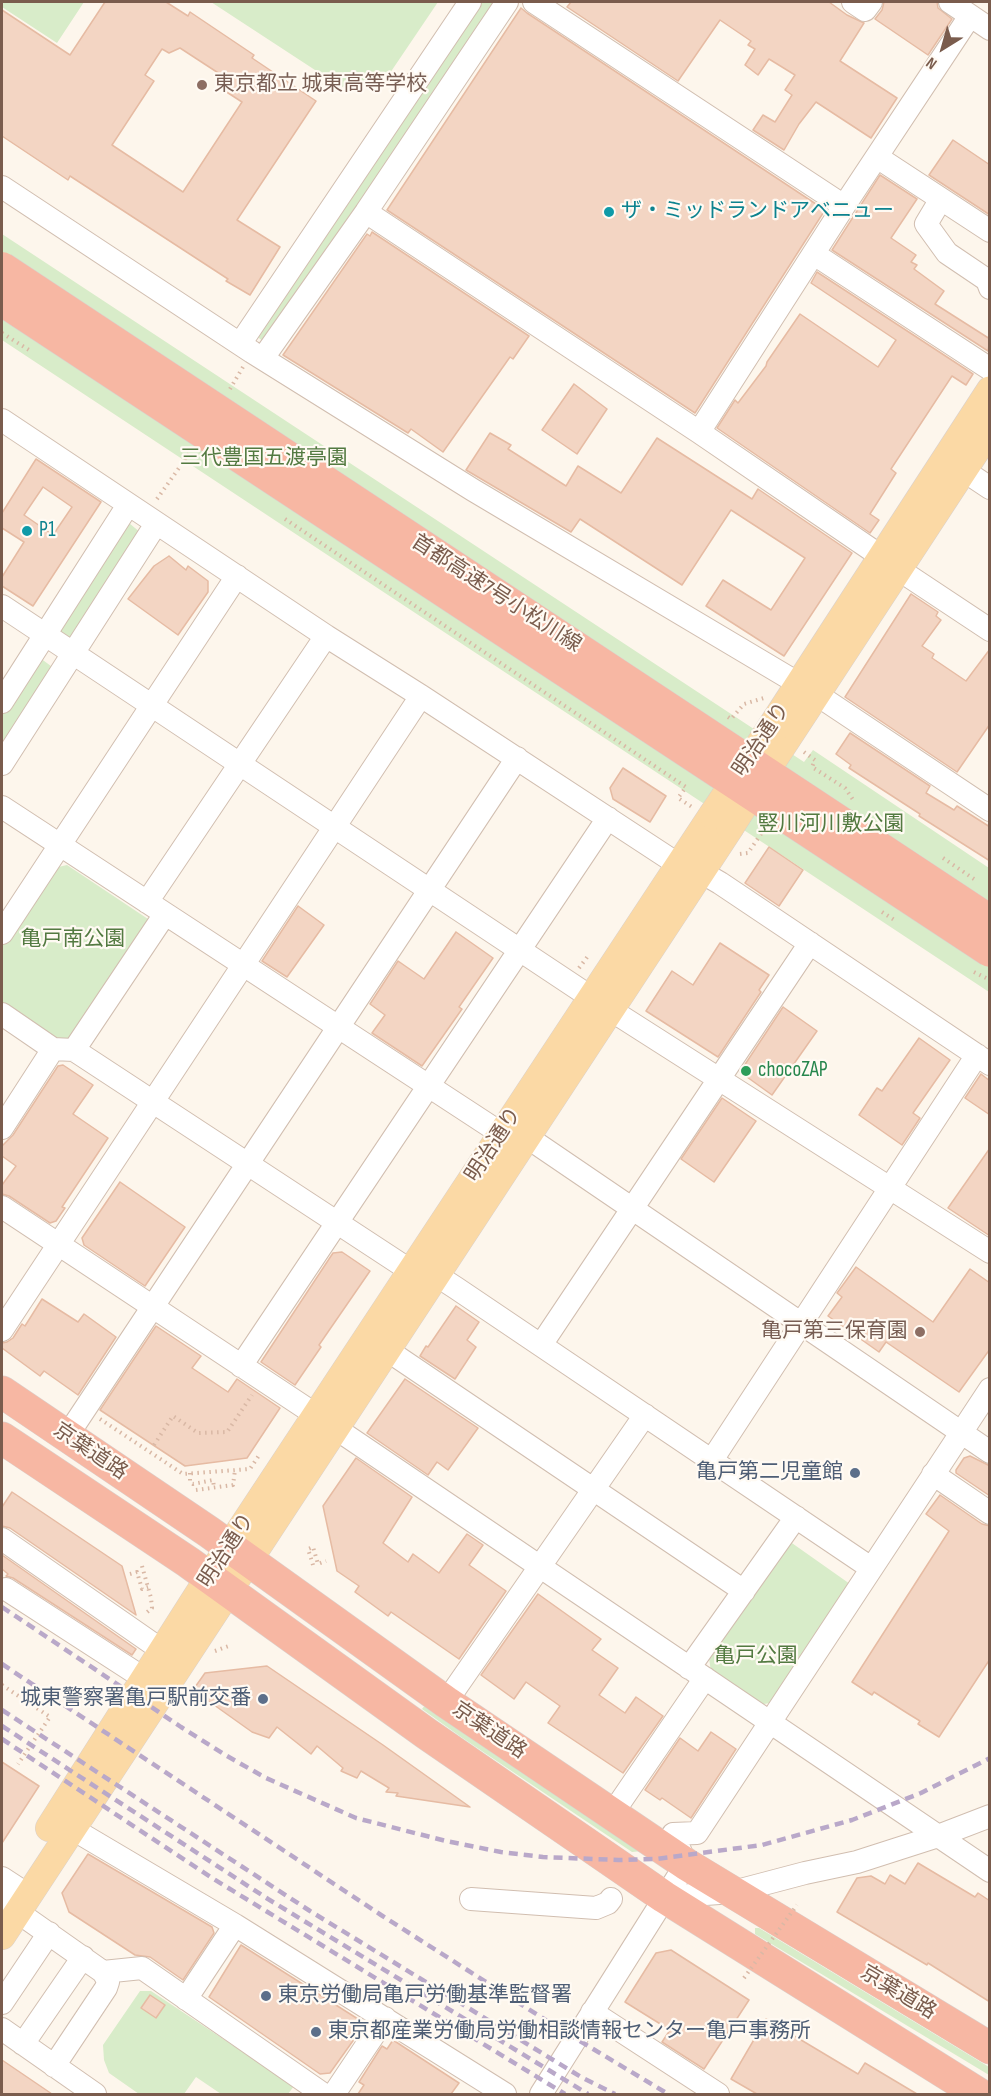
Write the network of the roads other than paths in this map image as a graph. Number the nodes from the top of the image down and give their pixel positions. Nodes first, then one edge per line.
1 (470, 2) edge
2 (507, 2) edge
3 (534, 2) edge
4 (853, 2) edge
5 (871, 2) edge
6 (950, 2) edge
7 (970, 16) junction
8 (990, 29) edge
9 (877, 157) junction
10 (2, 187) edge
11 (941, 199) junction
12 (844, 206) junction
13 (366, 212) junction
14 (990, 231) edge
15 (814, 254) junction
16 (2, 268) edge
17 (990, 288) edge
18 (2, 300) edge
19 (240, 344) junction
20 (262, 358) junction
21 (990, 369) edge
22 (990, 390) edge
23 (2, 420) edge
24 (990, 430) edge
25 (699, 432) junction
26 (963, 470) junction
27 (990, 488) edge
28 (128, 505) junction
29 (156, 524) junction
30 (890, 563) junction
31 (237, 576) junction
32 (2, 606) edge
33 (990, 630) edge
34 (45, 635) junction
35 (326, 636) junction
36 (73, 653) junction
37 (807, 690) junction
38 (421, 696) junction
39 (2, 702) edge
40 (151, 706) junction
41 (517, 758) junction
42 (2, 764) edge
43 (240, 764) junction
44 (2, 807) edge
45 (990, 810) edge
46 (608, 818) junction
47 (334, 827) junction
48 (60, 845) junction
49 (690, 868) junction
50 (429, 890) junction
51 (156, 908) junction
52 (990, 921) edge
53 (2, 933) edge
54 (810, 943) junction
55 (520, 950) junction
56 (990, 951) edge
57 (243, 965) junction
58 (601, 1004) junction
59 (2, 1014) edge
60 (338, 1027) junction
61 (64, 1049) junction
62 (986, 1060) edge
63 (719, 1079) junction
64 (429, 1086) junction
65 (153, 1102) junction
66 (2, 1128) edge
67 (514, 1135) junction
68 (248, 1164) junction
69 (889, 1188) junction
70 (2, 1207) edge
71 (632, 1209) junction
72 (337, 1223) junction
73 (58, 1244) junction
74 (990, 1252) edge
75 (424, 1273) junction
76 (153, 1307) junction
77 (801, 1323) junction
78 (2, 1330) edge
79 (541, 1345) junction
80 (387, 1350) junction
81 (241, 1366) junction
82 (990, 1389) edge
83 (2, 1392) edge
84 (645, 1415) junction
85 (326, 1422) junction
86 (960, 1432) junction
87 (67, 1436) junction
88 (5, 1447) edge
89 (990, 1452) edge
90 (712, 1460) junction
91 (933, 1474) junction
92 (593, 1490) junction
93 (990, 1513) edge
94 (796, 1517) junction
95 (2, 1539) edge
96 (239, 1553) junction
97 (540, 1567) junction
98 (871, 1568) junction
99 (219, 1584) junction
100 (6, 1589) dead end
101 (744, 1591) junction
102 (163, 1651) junction
103 (697, 1673) junction
104 (145, 1679) junction
105 (446, 1702) junction
106 (770, 1723) junction
107 (612, 1814) junction
108 (990, 1815) edge
109 (71, 1828) junction
110 (938, 1836) junction
111 (686, 1864) junction
112 (990, 1871) edge
113 (733, 1892) junction
114 (10, 1896) edge
115 (664, 1897) junction
116 (471, 1899) dead end
117 (611, 1899) dead end
118 (236, 1924) junction
119 (49, 1933) junction
120 (2, 1936) edge
121 (83, 1957) junction
122 (103, 1972) junction
123 (186, 1999) junction
124 (2, 2003) edge
125 (592, 2012) junction
126 (385, 2018) junction
127 (2, 2030) edge
128 (23, 2044) junction
129 (990, 2048) edge
130 (54, 2066) junction
131 (95, 2094) edge
132 (323, 2094) edge
133 (334, 2094) edge
134 (505, 2094) edge
135 (541, 2094) edge
136 (718, 2094) edge
137 (979, 2094) edge

1 - 19 street
2 - 13 street
3 - 12 street
4 - 5 street
6 - 7 street
7 - 8 street
7 - 9 street
9 - 11 street
9 - 12 street
10 - 19 street
11 - 14 street
11 - 17 street
12 - 15 street
13 - 20 street
13 - 25 street
15 - 21 street
15 - 25 street
16 - 52 highway, 首都高速7号小松川線, bridge
18 - 56 highway, 首都高速7号小松川線, bridge
19 - 20 street
20 - 37 street
22 - 30 main road, 明治通り
23 - 28 street
24 - 26 main road, 明治通り
25 - 30 street
26 - 27 street
26 - 30 main road, 明治通り
28 - 29 street
28 - 34 street
29 - 31 street
29 - 36 street
30 - 33 street
30 - 37 main road, 明治通り
31 - 35 street
31 - 40 street
32 - 34 street
34 - 36 street
34 - 39 street
35 - 38 street
35 - 43 street
36 - 40 street
36 - 42 street
37 - 45 street
37 - 49 main road, 明治通り, bridge
38 - 41 street
38 - 47 street
40 - 43 street
40 - 48 street
41 - 46 street
41 - 50 street
43 - 47 street
43 - 51 street
44 - 48 street
46 - 49 street
46 - 55 street
47 - 50 street
47 - 57 street
48 - 51 street
48 - 53 street
49 - 54 street
49 - 58 main road, 明治通り
50 - 55 street
50 - 60 street
51 - 57 street
51 - 61 street
54 - 62 street
54 - 63 street
55 - 58 street
55 - 64 street
57 - 60 street
57 - 65 street
58 - 63 street
58 - 67 main road, 明治通り
59 - 61 street
60 - 64 street
60 - 68 street
61 - 65 street
61 - 66 street
62 - 69 street
63 - 69 street
63 - 71 street
64 - 67 street
64 - 72 street
65 - 68 street
65 - 73 street
67 - 71 street
67 - 75 main road, 明治通り
68 - 72 street
68 - 76 street
69 - 74 street
69 - 77 street
70 - 73 street
71 - 77 street
71 - 79 street
72 - 75 street
72 - 81 street
73 - 76 street
73 - 78 street
75 - 79 street
75 - 80 main road, 明治通り
75 - 85 main road, 明治通り
76 - 81 street
76 - 87 street
77 - 86 street
77 - 90 street
79 - 84 street
80 - 85 main road, 明治通り
80 - 92 street
81 - 85 street
82 - 86 street
83 - 87 highway, 京葉道路
84 - 90 street
84 - 92 street
85 - 96 main road, 明治通り
85 - 97 street
86 - 89 street
86 - 91 street
87 - 96 highway, 京葉道路
88 - 99 highway, 京葉道路
90 - 94 street
91 - 93 street
91 - 98 street
92 - 97 street
92 - 101 street
94 - 98 street
94 - 101 street
95 - 102 street
96 - 99 main road, 明治通り
96 - 105 highway, 京葉道路
97 - 103 street
97 - 105 street
98 - 106 street
99 - 102 main road, 明治通り
99 - 109 main road, 明治通り
99 - 115 highway, 京葉道路
100 - 104 street
101 - 103 street
102 - 104 main road, 明治通り
103 - 106 street
103 - 107 street
104 - 114 main road, 明治通り
105 - 107 highway, 京葉道路
106 - 110 street
106 - 111 street
107 - 111 highway, 京葉道路
108 - 110 street
109 - 114 main road, 明治通り
109 - 118 street
110 - 112 street
110 - 113 street
111 - 113 highway, 京葉道路
111 - 115 street
113 - 115 street
113 - 129 highway, 京葉道路
114 - 119 street
114 - 120 main road, 明治通り
115 - 125 street
115 - 137 highway, 京葉道路
116 - 117 street
118 - 123 street
118 - 126 street
119 - 121 street
119 - 124 street
121 - 122 street
121 - 128 street
122 - 123 street
122 - 130 street
123 - 132 street
125 - 135 street
125 - 136 street
126 - 133 street
126 - 134 street
127 - 128 street
128 - 130 street
130 - 131 street

